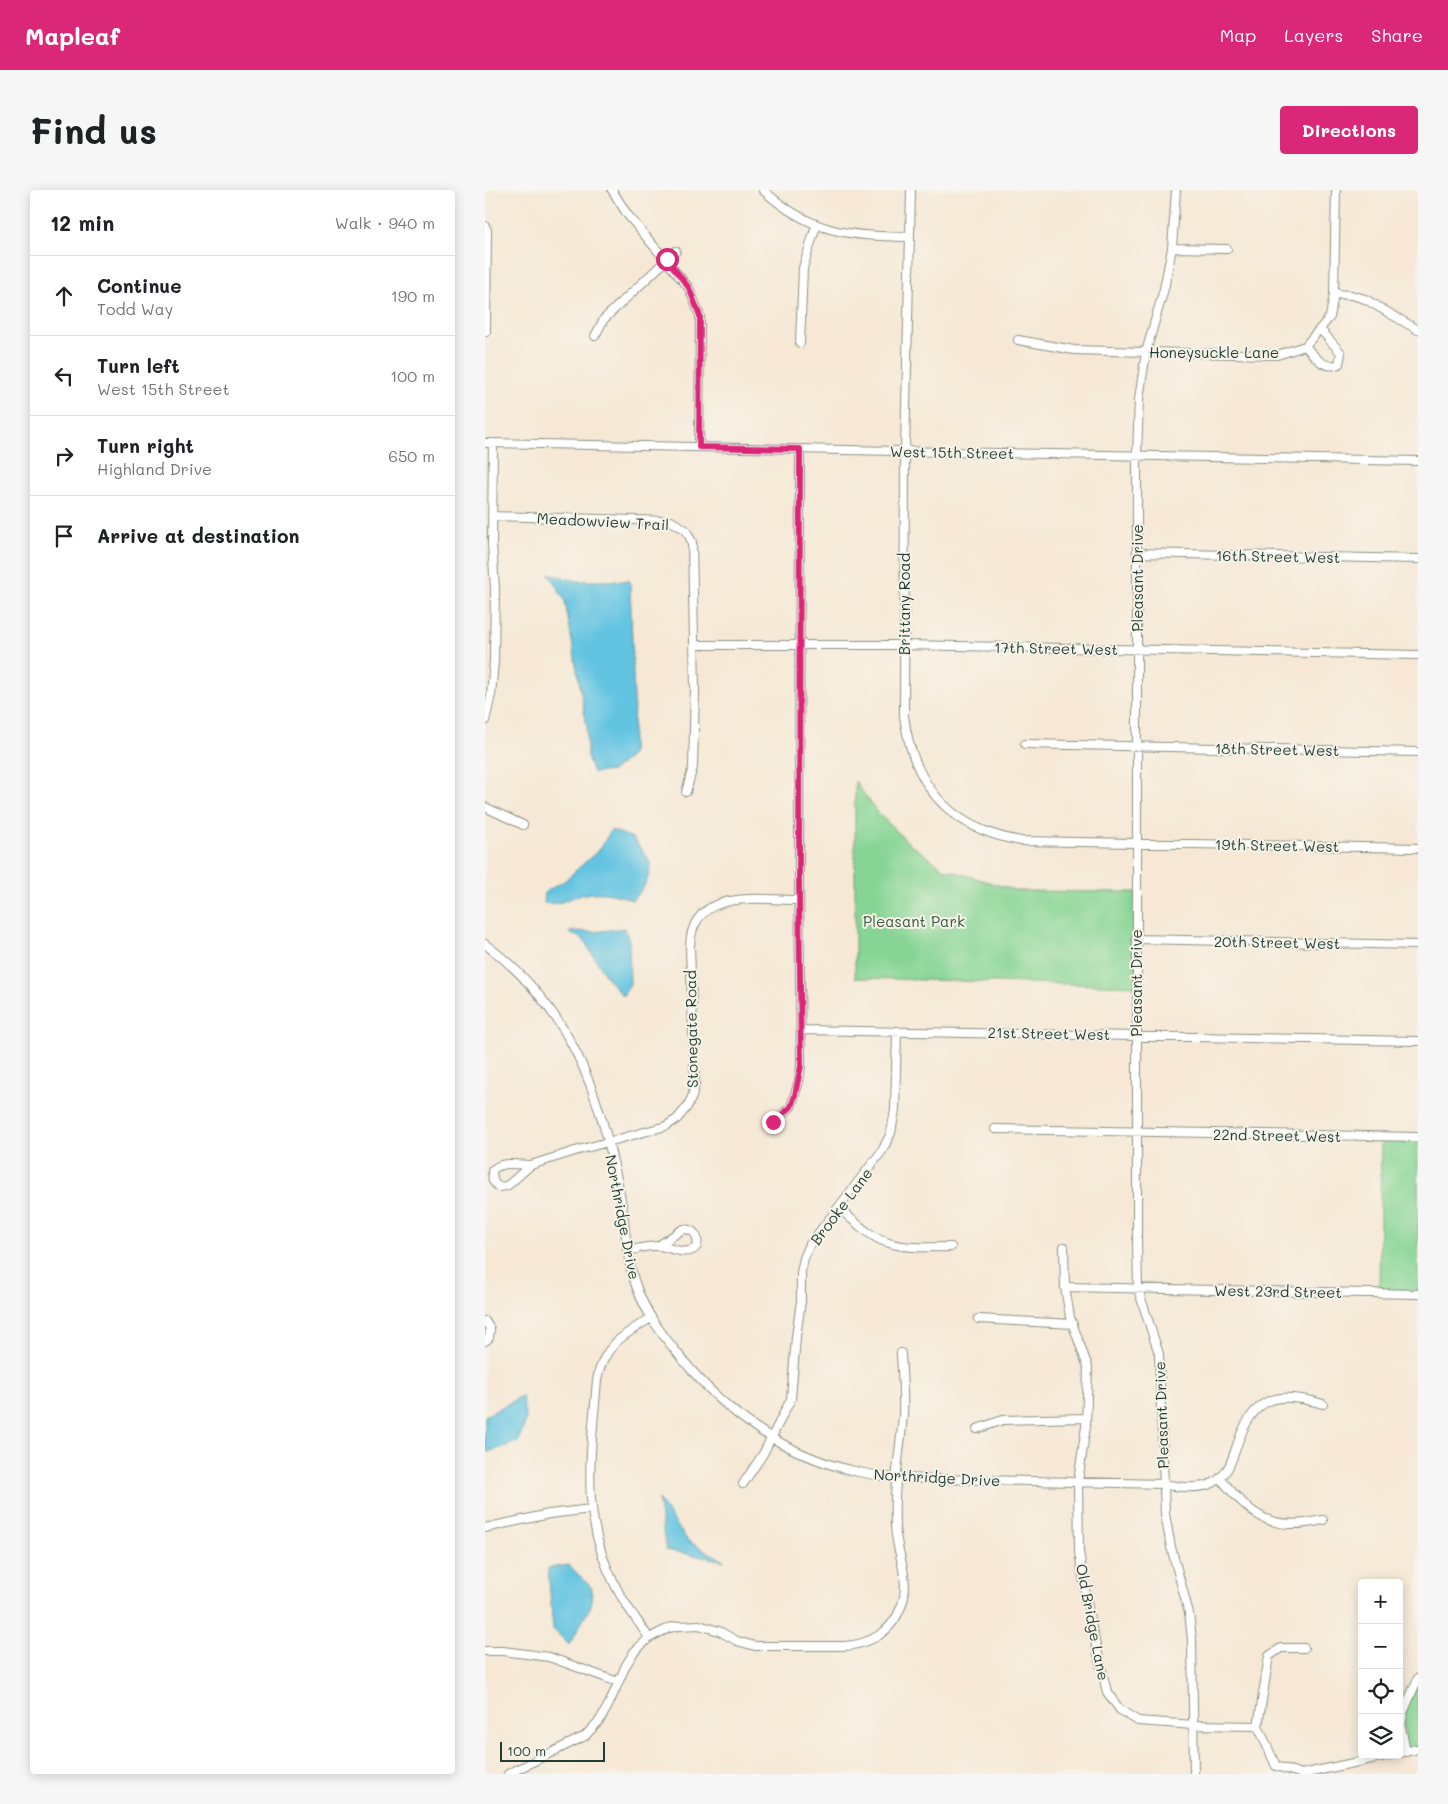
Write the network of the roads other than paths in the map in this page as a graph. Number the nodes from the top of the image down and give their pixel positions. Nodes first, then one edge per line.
1 (613, 190) edge
2 (763, 190) edge
3 (911, 190) edge
4 (1176, 190) edge
5 (1336, 190) edge
6 (485, 226) edge
7 (816, 226) junction
8 (910, 237) junction
9 (1172, 248) junction
10 (1227, 249) dead end
11 (676, 251) dead end
12 (667, 259) junction
13 (1334, 294) junction
14 (1319, 329) junction
15 (1418, 330) edge
16 (486, 332) edge
17 (595, 336) dead end
18 (1018, 340) dead end
19 (800, 343) dead end
20 (1305, 346) junction
21 (1146, 352) junction
22 (489, 443) edge
23 (699, 447) junction
24 (800, 449) junction
25 (905, 451) junction
26 (1137, 455) junction
27 (1418, 461) edge
28 (492, 516) junction
29 (1137, 553) junction
30 (1418, 559) edge
31 (695, 645) junction
32 (903, 645) junction
33 (801, 646) junction
34 (1137, 650) junction
35 (1418, 655) edge
36 (485, 721) edge
37 (1025, 744) dead end
38 (1137, 746) junction
39 (1418, 752) edge
40 (686, 792) dead end
41 (485, 807) edge
42 (523, 825) dead end
43 (1137, 842) junction
44 (1418, 848) edge
45 (799, 900) junction
46 (1136, 939) junction
47 (485, 944) edge
48 (1418, 945) edge
49 (801, 1030) junction
50 (897, 1031) junction
51 (1136, 1035) junction
52 (1418, 1041) edge
53 (773, 1122) dead end
54 (995, 1129) dead end
55 (1136, 1132) junction
56 (1418, 1137) edge
57 (607, 1142) junction
58 (531, 1165) junction
59 (838, 1208) junction
60 (659, 1246) junction
61 (951, 1247) dead end
62 (1064, 1247) dead end
63 (627, 1251) junction
64 (1065, 1287) junction
65 (1138, 1289) junction
66 (1418, 1294) edge
67 (651, 1318) junction
68 (978, 1319) dead end
69 (485, 1321) edge
70 (1073, 1324) junction
71 (485, 1341) edge
72 (901, 1354) dead end
73 (1323, 1404) dead end
74 (1086, 1418) junction
75 (977, 1429) dead end
76 (771, 1439) junction
77 (895, 1478) junction
78 (1220, 1478) junction
79 (1078, 1482) junction
80 (743, 1484) dead end
81 (1163, 1484) junction
82 (591, 1509) junction
83 (1323, 1520) dead end
84 (485, 1528) edge
85 (649, 1638) junction
86 (1304, 1648) dead end
87 (485, 1651) edge
88 (1418, 1678) edge
89 (618, 1682) junction
90 (1403, 1714) edge
91 (1194, 1725) junction
92 (1258, 1726) junction
93 (1418, 1749) edge
94 (1403, 1753) edge
95 (1371, 1759) edge
96 (508, 1774) edge
97 (1194, 1774) edge

1 - 12 street
2 - 7 street
3 - 8 street, Brittany Road
4 - 9 street, Pleasant Drive
5 - 13 street
6 - 16 street
7 - 8 street
7 - 19 street
8 - 25 street, Brittany Road
9 - 10 street
9 - 21 street, Pleasant Drive
11 - 12 street
12 - 17 street
12 - 23 street
13 - 14 street
13 - 15 street
14 - 20 street
14 - 20 street
18 - 21 street, Honeysuckle Lane
20 - 21 street, Honeysuckle Lane
21 - 26 street, Pleasant Drive
22 - 23 street, West 15th Street
22 - 28 street
23 - 24 street, West 15th Street
24 - 25 street, West 15th Street
24 - 33 street
25 - 26 street, West 15th Street
25 - 32 street, Brittany Road
26 - 27 street, West 15th Street
26 - 29 street, Pleasant Drive
28 - 31 street, Meadowview Trail
28 - 36 street
29 - 30 street, 16th Street West
29 - 34 street, Pleasant Drive
31 - 33 street, 17th Street West
31 - 40 street, Meadowview Trail
32 - 33 street, 17th Street West
32 - 34 street, 17th Street West
32 - 43 street, Brittany Road
33 - 45 street
34 - 35 street, 17th Street West
34 - 38 street, Pleasant Drive
37 - 38 street, 18th Street West
38 - 39 street, 18th Street West
38 - 43 street, Pleasant Drive
41 - 42 street
43 - 44 street, 19th Street West
43 - 46 street, Pleasant Drive
45 - 49 street
45 - 57 street, Stonegate Road
46 - 48 street, 20th Street West
46 - 51 street, Pleasant Drive
47 - 57 street, Northridge Drive
49 - 50 street, 21st Street West
49 - 53 street
50 - 51 street, 21st Street West
50 - 59 street, Brooke Lane
51 - 52 street, 21st Street West
51 - 55 street, Pleasant Drive
54 - 55 street, 22nd Street West
55 - 56 street, 22nd Street West
55 - 65 street, Pleasant Drive
57 - 58 street, Stonegate Road
57 - 63 street, Northridge Drive
58 - 58 street
59 - 61 street
59 - 76 street, Brooke Lane
60 - 60 street
60 - 63 street
62 - 64 street, Old Bridge Lane
63 - 67 street, Northridge Drive
64 - 65 street, West 23rd Street
64 - 70 street, Old Bridge Lane
65 - 66 street, West 23rd Street
65 - 81 street, Pleasant Drive
67 - 76 street, Northridge Drive
67 - 82 street
68 - 70 street
69 - 71 street
70 - 74 street, Old Bridge Lane
72 - 77 street
73 - 78 street
74 - 75 street
74 - 79 street, Old Bridge Lane
76 - 77 street, Northridge Drive
76 - 80 street, Brooke Lane
77 - 79 street, Northridge Drive
77 - 85 street
78 - 81 street, Northridge Drive
78 - 83 street
79 - 81 street, Northridge Drive
79 - 91 street, Old Bridge Lane
81 - 91 street, Pleasant Drive
82 - 84 street
82 - 85 street
85 - 89 street
86 - 92 street
87 - 89 street
88 - 90 street
89 - 96 street
91 - 92 street, Old Bridge Lane
91 - 97 street, Pleasant Drive
92 - 95 street
93 - 94 street

